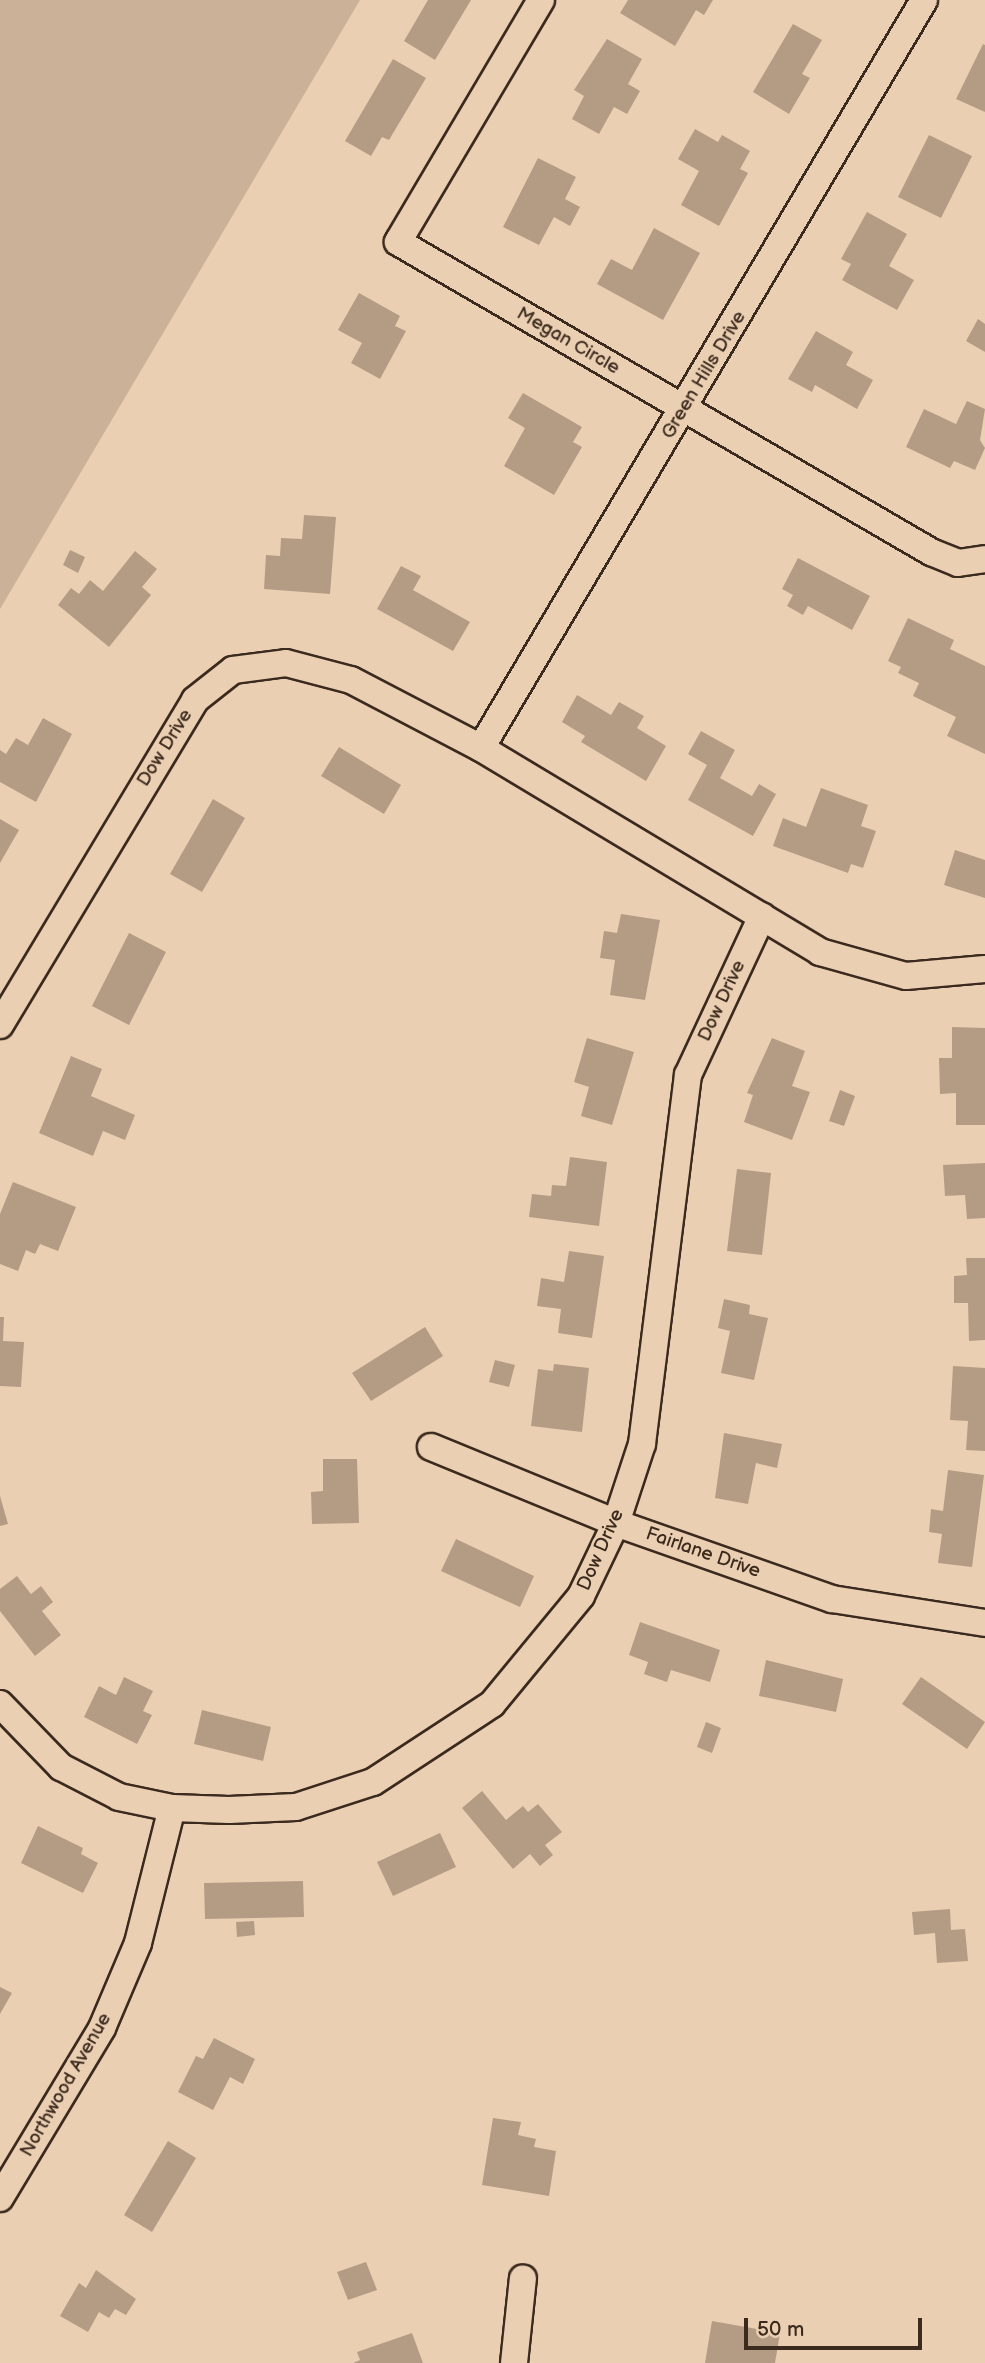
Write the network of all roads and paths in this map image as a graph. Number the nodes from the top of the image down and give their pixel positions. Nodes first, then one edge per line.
1 (541, 0) edge
2 (924, 0) edge
3 (684, 409) junction
4 (985, 559) edge
5 (481, 748) junction
6 (762, 916) junction
7 (985, 970) edge
8 (0, 1024) edge
9 (430, 1447) dead end
10 (617, 1523) junction
11 (985, 1623) edge
12 (0, 1704) edge
13 (172, 1808) junction
14 (0, 2198) edge
15 (523, 2278) dead end
16 (514, 2363) edge

1 - 3 street, Megan Circle
2 - 3 street, Green Hills Drive
3 - 4 street, Megan Circle
3 - 5 street, Green Hills Drive
5 - 6 street, Dow Drive
5 - 8 street, Dow Drive
6 - 7 street, Dow Drive
6 - 10 street, Dow Drive
9 - 10 street, Fairlane Drive
10 - 11 street, Fairlane Drive
10 - 13 street, Dow Drive
12 - 13 street, Dow Drive
13 - 14 street, Northwood Avenue
15 - 16 street

